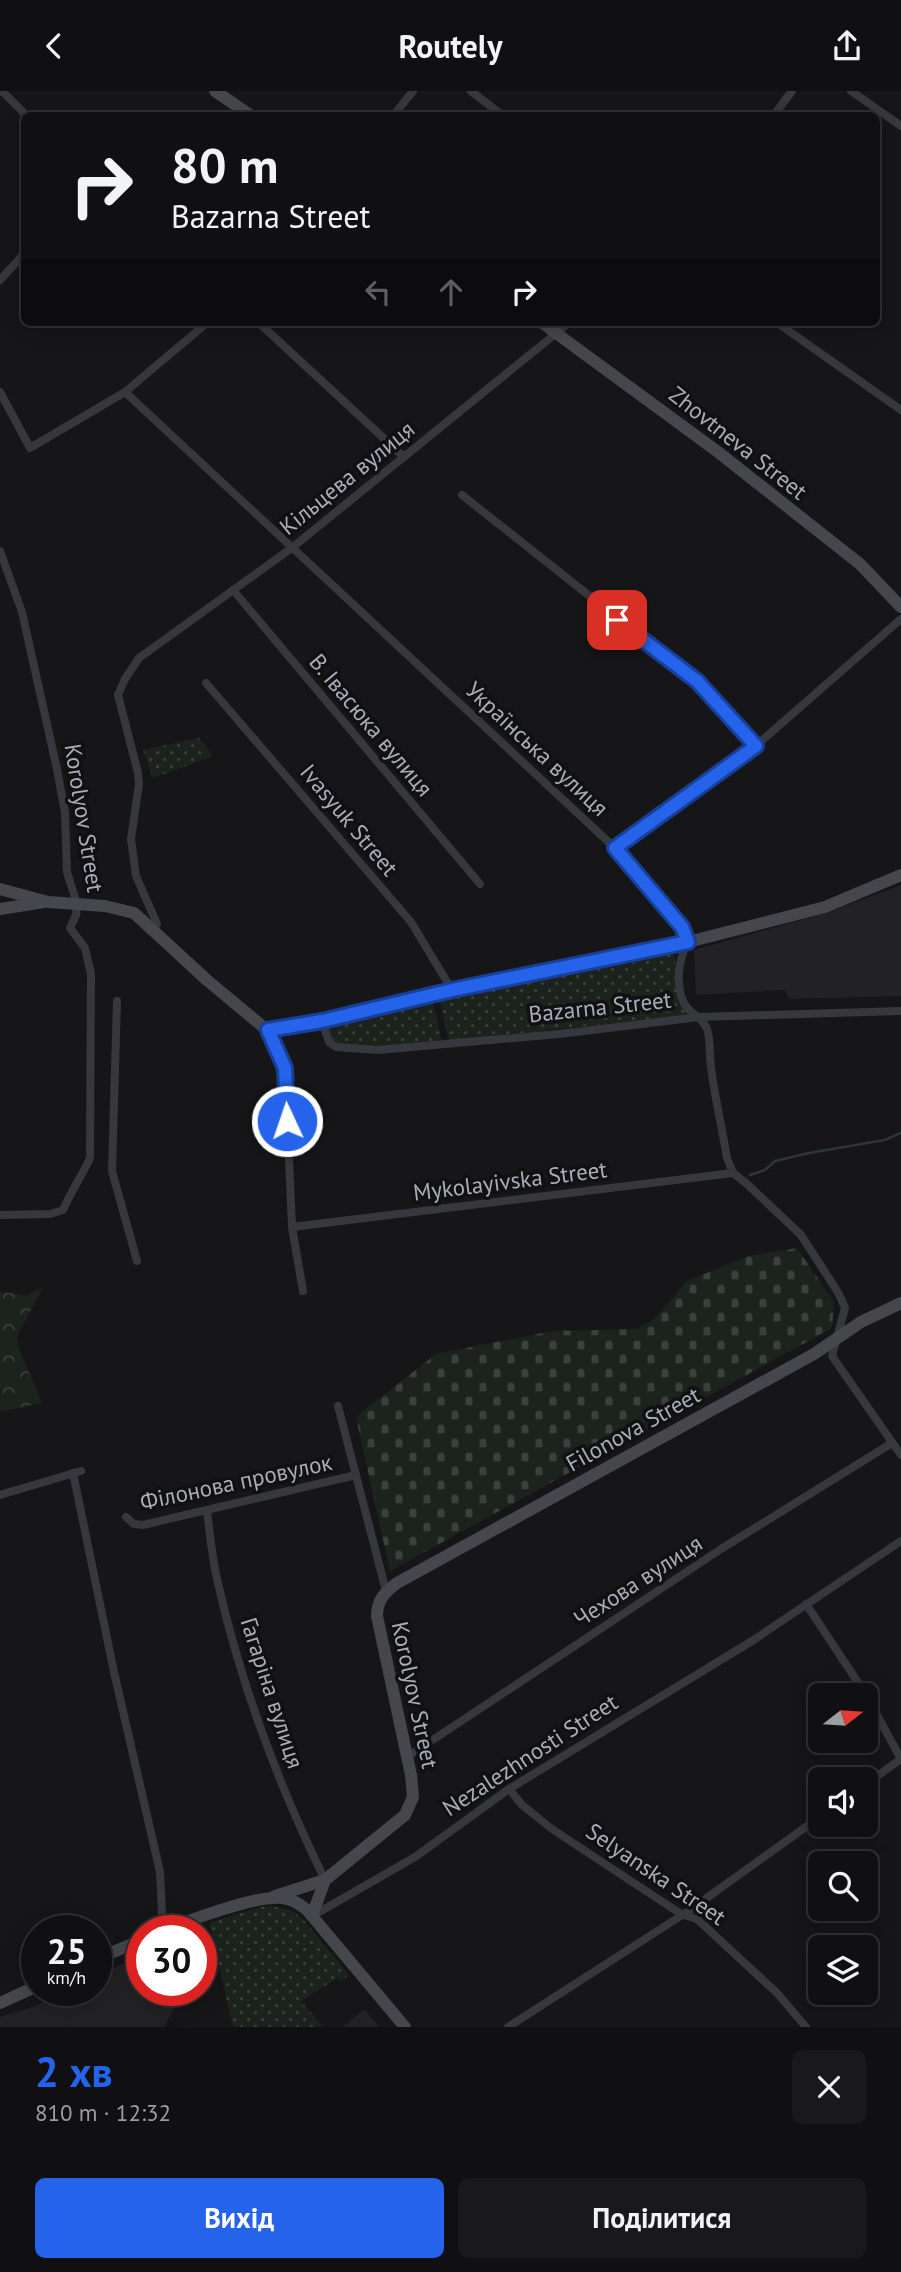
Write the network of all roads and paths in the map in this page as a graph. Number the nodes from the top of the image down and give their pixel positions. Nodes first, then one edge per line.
1 (2, 91) edge
2 (215, 91) edge
3 (413, 91) edge
4 (471, 91) edge
5 (792, 91) edge
6 (851, 91) edge
7 (23, 112) edge
8 (246, 112) edge
9 (396, 112) edge
10 (498, 112) edge
11 (776, 112) edge
12 (901, 126) edge
13 (21, 257) edge
14 (0, 280) edge
15 (203, 326) edge
16 (262, 326) edge
17 (546, 326) edge
18 (565, 326) edge
19 (782, 326) edge
20 (555, 334) junction
21 (0, 392) edge
22 (125, 392) junction
23 (901, 410) edge
24 (404, 457) junction
25 (463, 495) dead end
26 (293, 547) junction
27 (0, 551) edge
28 (233, 590) junction
29 (901, 607) edge
30 (901, 619) edge
31 (206, 683) dead end
32 (756, 746) junction
33 (615, 848) junction
34 (901, 875) edge
35 (480, 884) dead end
36 (0, 890) edge
37 (48, 902) junction
38 (76, 904) junction
39 (0, 909) edge
40 (153, 930) junction
41 (688, 942) junction
42 (452, 990) junction
43 (117, 1001) dead end
44 (901, 1011) edge
45 (699, 1017) junction
46 (322, 1021) junction
47 (268, 1030) junction
48 (733, 1173) junction
49 (0, 1215) edge
50 (292, 1227) junction
51 (137, 1261) dead end
52 (303, 1291) dead end
53 (901, 1303) edge
54 (838, 1337) junction
55 (338, 1406) dead end
56 (892, 1443) junction
57 (901, 1455) edge
58 (356, 1475) junction
59 (0, 1495) edge
60 (207, 1511) junction
61 (126, 1517) dead end
62 (901, 1541) edge
63 (386, 1591) junction
64 (806, 1604) junction
65 (407, 1757) junction
66 (901, 1759) edge
67 (878, 1775) edge
68 (509, 1789) junction
69 (808, 1826) edge
70 (325, 1880) junction
71 (269, 1897) junction
72 (681, 1914) junction
73 (162, 1915) edge
74 (213, 1915) edge
75 (312, 1916) junction
76 (21, 1993) edge
77 (0, 2003) edge
78 (405, 2027) edge
79 (508, 2027) edge
80 (806, 2027) edge

1 - 7 street
2 - 8 main road
3 - 9 street
4 - 10 street
5 - 11 street
6 - 12 street
13 - 14 street
15 - 22 street
16 - 24 street
17 - 20 main road, Zhovtneva Street
18 - 20 street, Кільцева вулиця
19 - 23 street
20 - 24 street, Кільцева вулиця
20 - 29 main road, Zhovtneva Street
21 - 22 street
22 - 26 street, Українська вулиця
24 - 26 street, Кільцева вулиця
25 - 32 street
26 - 28 street, Кільцева вулиця
26 - 33 street, Українська вулиця
27 - 38 street, Korolyov Street
28 - 35 street, В. Івасюка вулиця
28 - 40 street, Кільцева вулиця
30 - 32 street
31 - 42 street, Ivasyuk Street
32 - 33 street
33 - 41 street, Українська вулиця
34 - 41 main road, Bazarna Street
36 - 37 main road
37 - 38 main road
37 - 39 main road
38 - 40 main road
38 - 49 street, Korolyov Street
40 - 47 main road
41 - 42 main road, Bazarna Street
41 - 45 street
42 - 46 main road, Bazarna Street
43 - 51 street
44 - 45 street, Bazarna Street
45 - 46 street, Bazarna Street
45 - 48 street
46 - 47 main road, Bazarna Street
47 - 50 street
48 - 50 street, Mykolayivska Street
48 - 54 street
50 - 52 street
53 - 54 main road, Filonova Street
54 - 56 street
54 - 63 main road, Filonova Street
55 - 58 street, Korolyov Street
56 - 57 street
56 - 65 street, Чехова вулиця
58 - 60 street, Філонова провулок
58 - 63 street, Korolyov Street
59 - 73 street
60 - 61 street, Філонова провулок
60 - 70 street, Гагаріна вулиця
62 - 64 street, Nezalezhnosti Street
63 - 65 main road, Korolyov Street
64 - 66 street
64 - 68 street, Nezalezhnosti Street
65 - 70 main road, Korolyov Street
66 - 67 street
68 - 72 street, Selyanska Street
68 - 75 street, Nezalezhnosti Street
69 - 72 street
70 - 71 main road
70 - 75 main road
71 - 74 main road
71 - 75 main road
72 - 79 street
72 - 80 street, Selyanska Street
75 - 78 main road
76 - 77 main road

